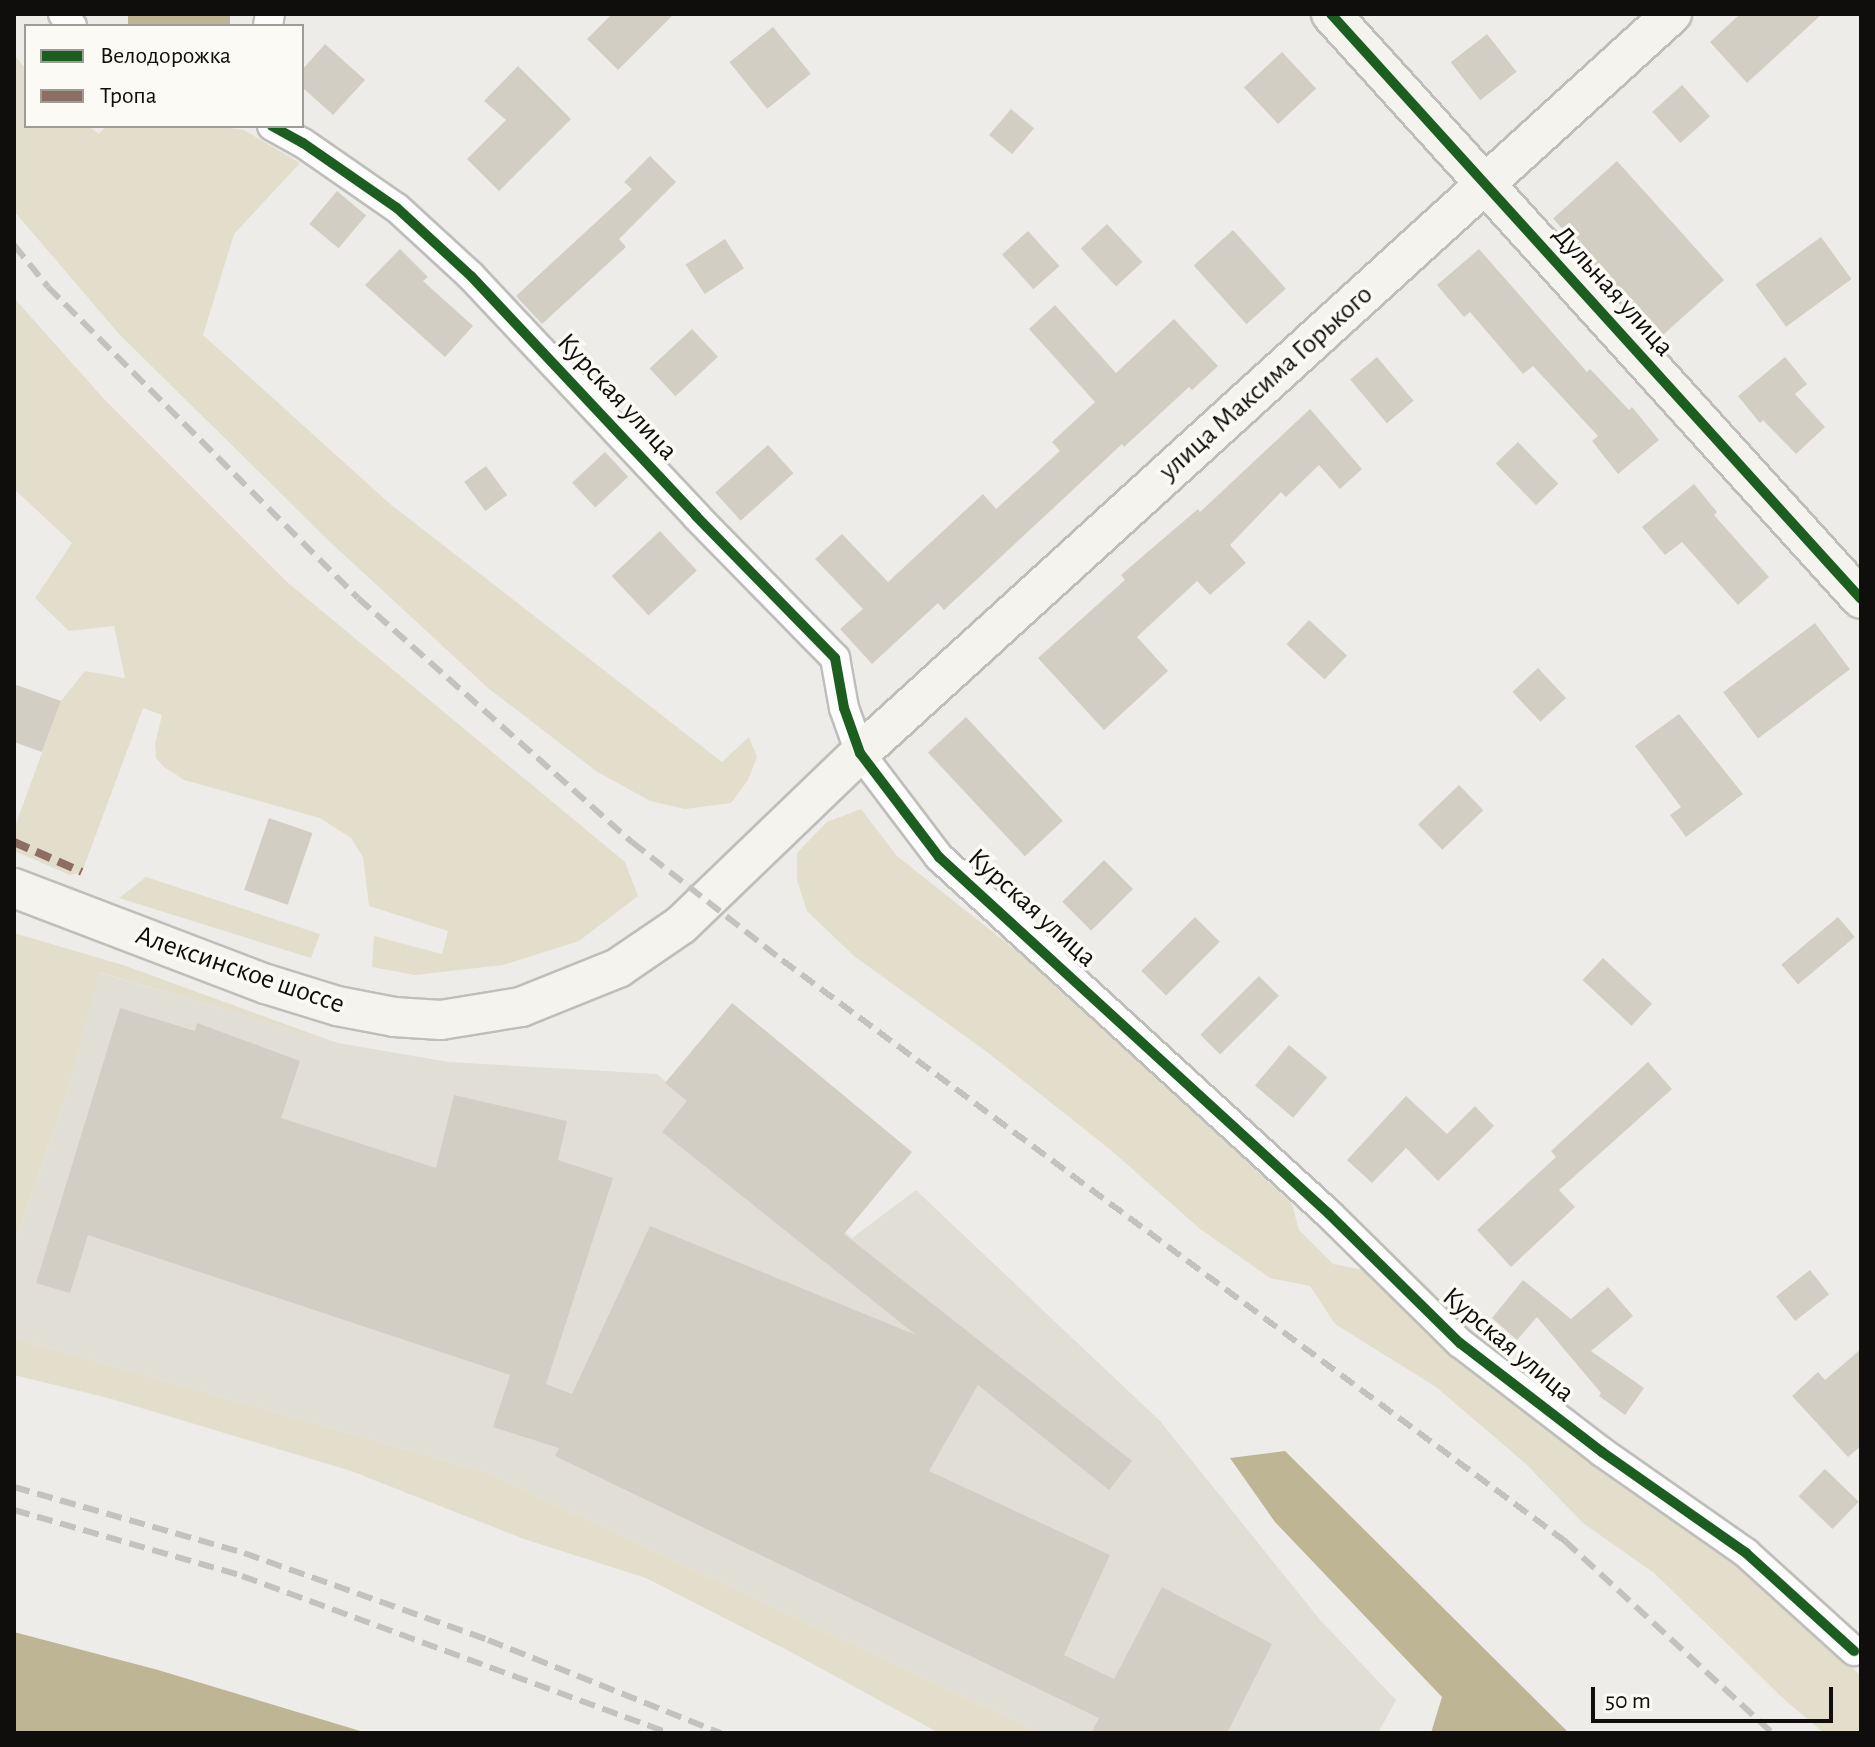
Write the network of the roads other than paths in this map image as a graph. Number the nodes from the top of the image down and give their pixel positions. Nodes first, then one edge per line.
1 (1331, 14) edge
2 (1672, 14) edge
3 (276, 128) edge
4 (1484, 183) junction
5 (1861, 599) edge
6 (860, 753) junction
7 (14, 888) edge
8 (1854, 1651) dead end

1 - 4 main road, Дульная улица
2 - 4 main road, улица Максима Горького
3 - 6 street, Курская улица
4 - 5 main road, Дульная улица
4 - 6 main road, улица Максима Горького
6 - 7 main road, Алексинское шоссе
6 - 8 street, Курская улица

